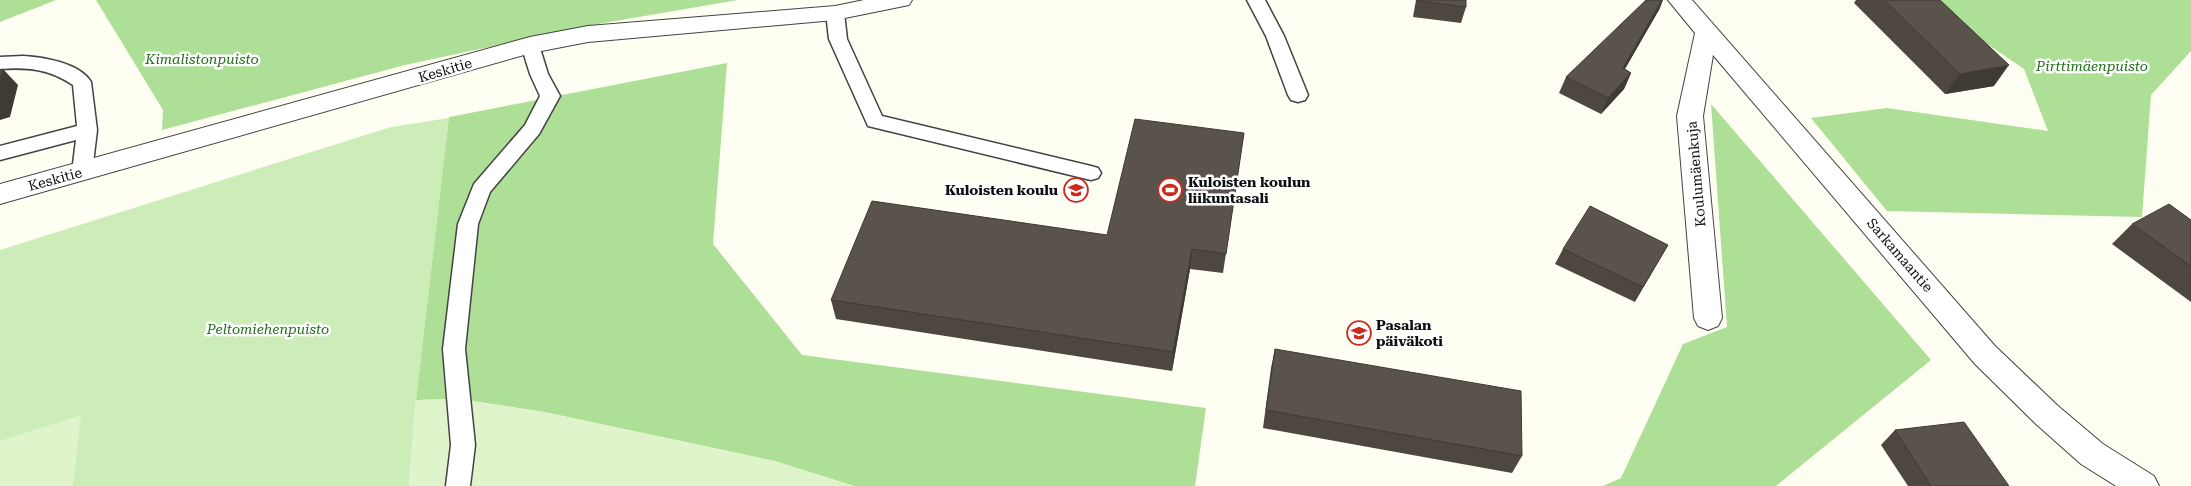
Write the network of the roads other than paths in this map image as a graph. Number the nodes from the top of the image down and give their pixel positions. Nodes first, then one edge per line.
1 (901, 0) edge
2 (1256, 0) edge
3 (1679, 0) edge
4 (835, 13) junction
5 (1707, 32) junction
6 (530, 46) junction
7 (0, 64) edge
8 (1298, 95) dead end
9 (87, 130) junction
10 (0, 153) edge
11 (82, 172) junction
12 (1091, 173) dead end
13 (0, 194) edge
14 (1708, 318) dead end
15 (458, 486) edge
16 (2143, 486) edge

1 - 4 street, Keskitie
2 - 8 lane
3 - 5 street, Sarkamaantie
4 - 6 street, Keskitie
4 - 12 lane
5 - 14 street, Koulumäenkuja
5 - 16 street, Sarkamaantie
6 - 11 street, Keskitie
6 - 15 lane
7 - 9 lane
9 - 10 lane
9 - 11 lane
11 - 13 street, Keskitie

